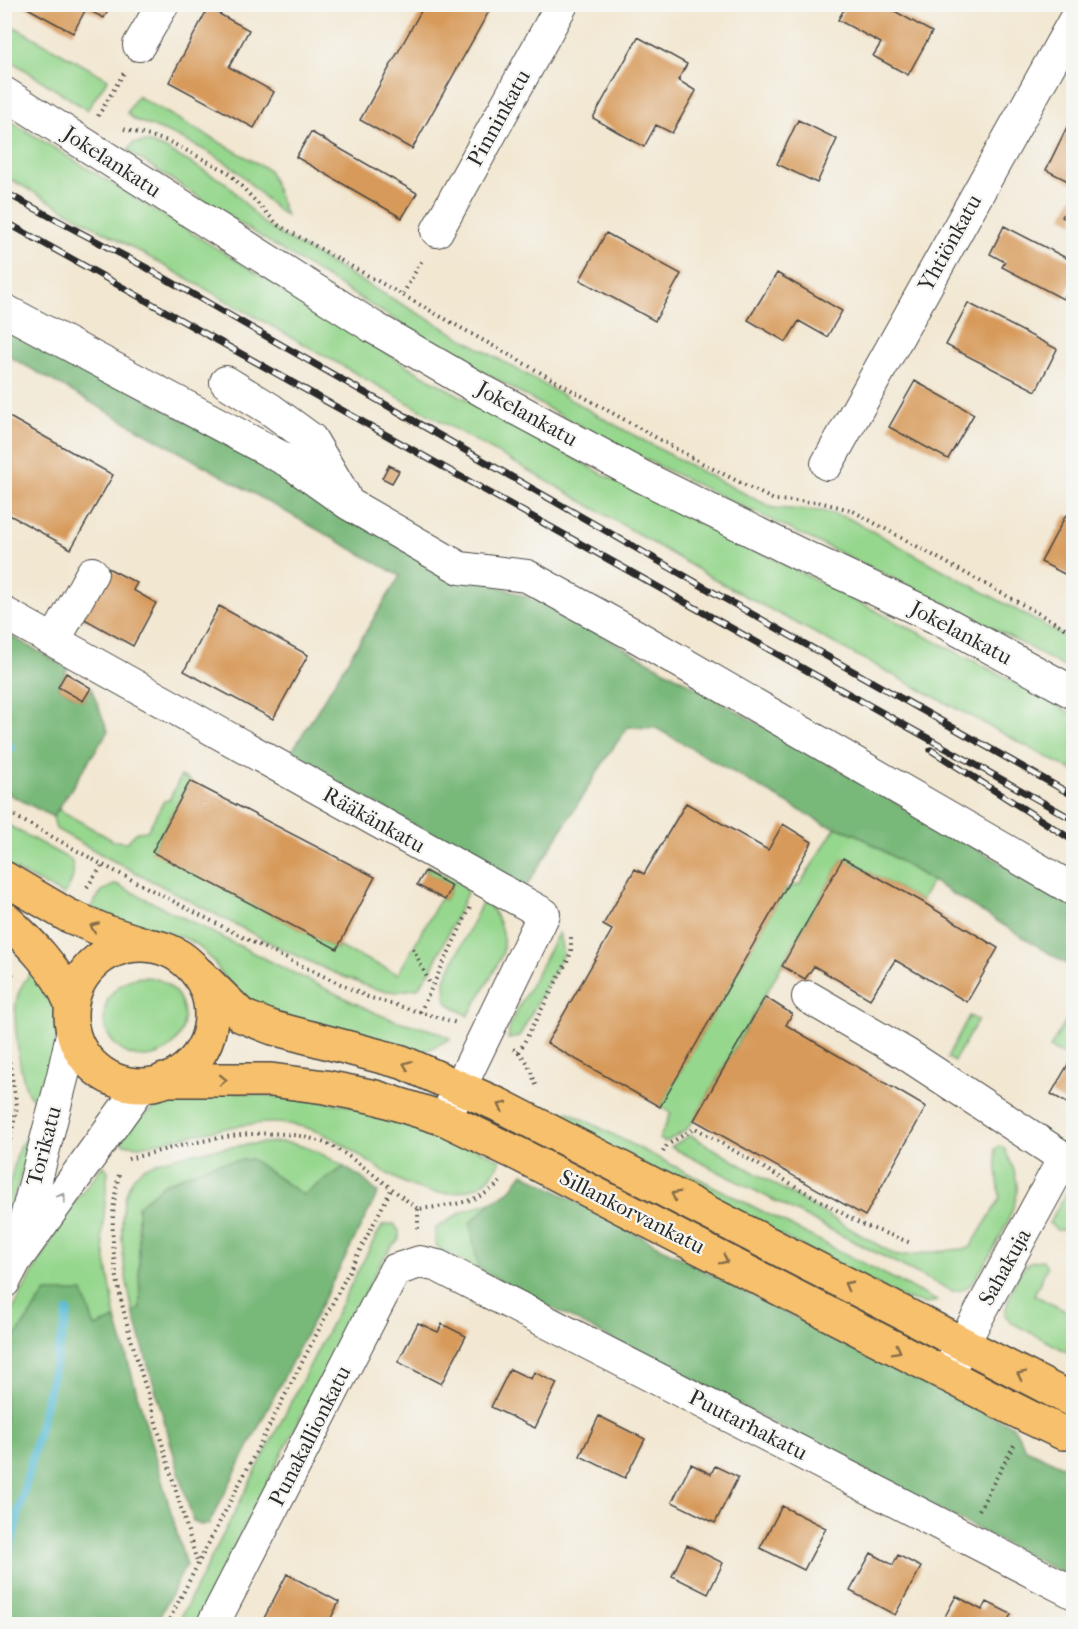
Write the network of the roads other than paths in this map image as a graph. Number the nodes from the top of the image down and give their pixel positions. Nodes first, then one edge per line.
1 (163, 4) edge
2 (562, 4) edge
3 (1074, 21) edge
4 (139, 45) road end
5 (4, 93) edge
6 (437, 231) road end
7 (4, 310) edge
8 (226, 382) dead end
9 (827, 464) dead end
10 (349, 504) junction
11 (92, 573) dead end
12 (4, 613) edge
13 (54, 642) junction
14 (1074, 693) edge
15 (4, 878) edge
16 (1074, 890) edge
17 (4, 918) edge
18 (149, 945) junction
19 (199, 974) junction
20 (808, 996) dead end
21 (71, 1016) junction
22 (152, 1083) junction
23 (461, 1087) junction
24 (445, 1119) junction
25 (420, 1262) joint
26 (10, 1272) edge
27 (963, 1346) junction
28 (946, 1375) junction
29 (1074, 1401) edge
30 (1074, 1433) edge
31 (1074, 1593) edge
32 (213, 1624) edge

1 - 4 street
2 - 6 street, Pinninkatu
3 - 9 street, Yhtiönkatu
5 - 14 street, Jokelankatu
7 - 10 street
8 - 10 street
10 - 16 street
11 - 13 street
12 - 13 street, Rääkänkatu
13 - 23 street, Rääkänkatu
18 -> 15 main road
17 - 21 main road
18 - 19 main road
18 - 21 main road
19 - 22 main road
23 -> 19 main road, Sillankorvankatu
20 - 27 street, Sahakuja
21 - 22 main road
21 - 26 street, Torikatu
22 -> 24 main road, Sillankorvankatu
26 -> 22 street, Torikatu
23 - 24 street, Rääkänkatu
27 -> 23 main road, Sillankorvankatu
24 -> 28 main road, Sillankorvankatu
25 - 31 street, Puutarhakatu
25 - 32 street, Punakallionkatu
27 - 28 street, Sahakuja
29 -> 27 main road, Sillankorvankatu
28 - 30 main road, Sillankorvankatu

